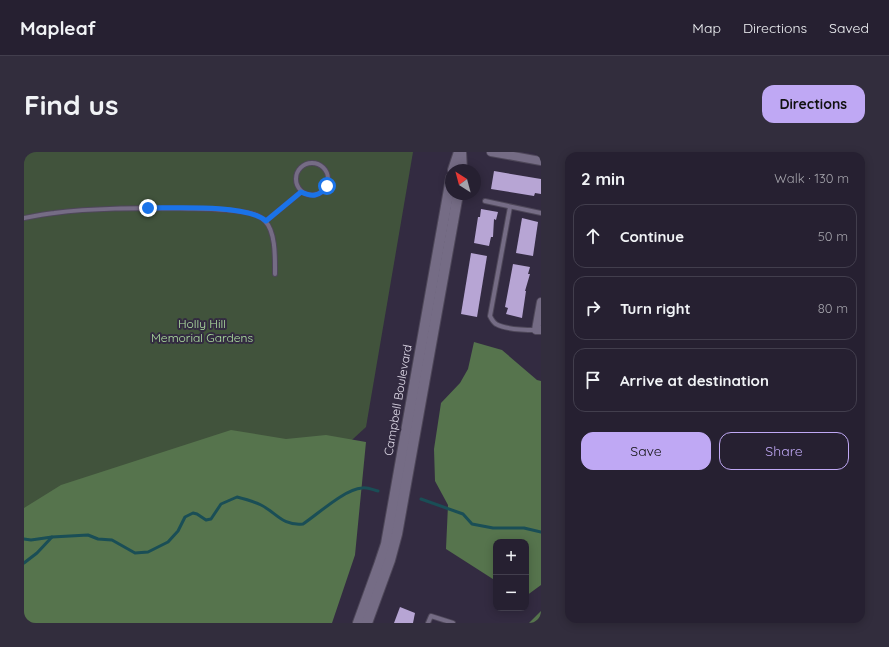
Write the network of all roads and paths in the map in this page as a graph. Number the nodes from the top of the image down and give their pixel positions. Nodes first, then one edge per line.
1 (460, 152) edge
2 (491, 152) edge
3 (541, 161) edge
4 (455, 164) edge
5 (461, 164) edge
6 (301, 192) junction
7 (447, 200) edge
8 (457, 200) edge
9 (485, 201) dead end
10 (510, 207) junction
11 (541, 213) edge
12 (24, 218) edge
13 (266, 221) junction
14 (275, 274) dead end
15 (541, 302) edge
16 (538, 330) edge
17 (358, 623) edge
18 (367, 623) edge
19 (428, 623) edge
20 (453, 623) edge

1 - 4 street
1 - 5 street
2 - 3 street
6 - 6 lane
6 - 13 lane
7 - 17 street, Campbell Boulevard
8 - 18 street, Campbell Boulevard
9 - 10 lane
10 - 11 lane
10 - 16 lane
12 - 13 lane
13 - 14 lane
15 - 16 street
19 - 20 lane

